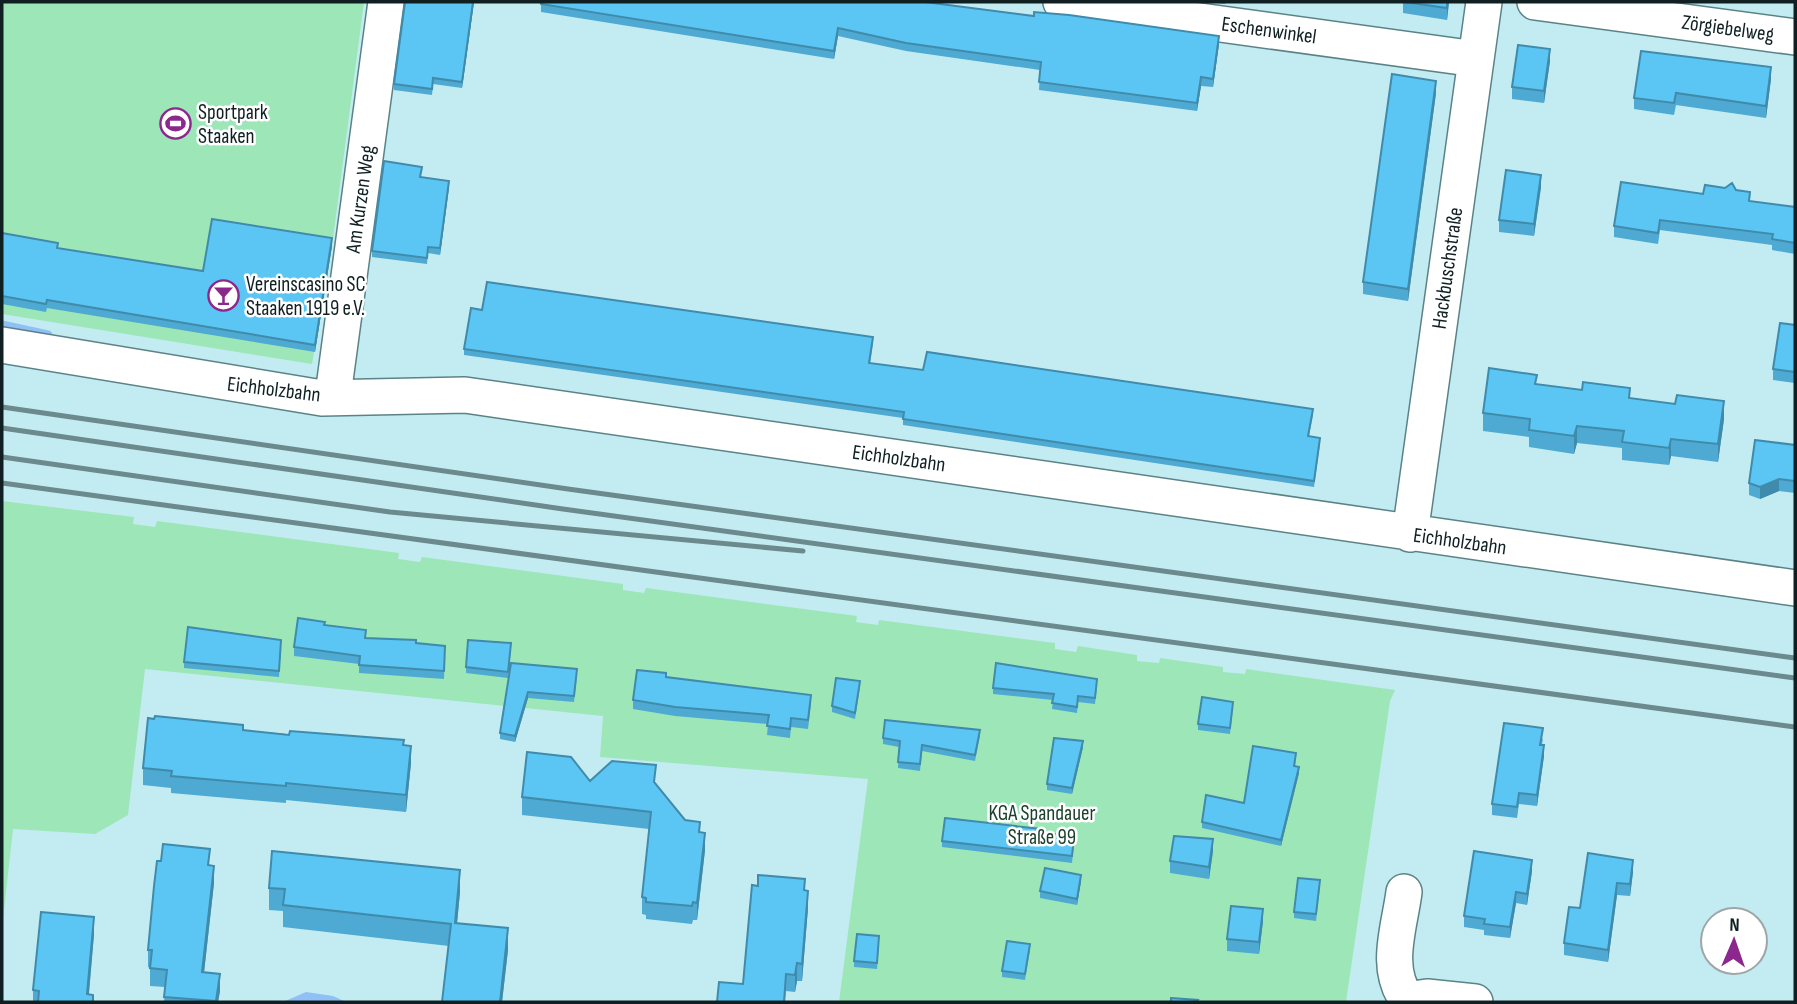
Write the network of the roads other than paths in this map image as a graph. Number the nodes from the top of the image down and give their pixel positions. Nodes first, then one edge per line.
1 (386, 2) edge
2 (1061, 2) edge
3 (1484, 2) edge
4 (1535, 2) edge
5 (1795, 37) edge
6 (1476, 60) junction
7 (2, 345) edge
8 (333, 396) junction
9 (1410, 534) junction
10 (1795, 588) edge
11 (1404, 892) dead end
12 (1406, 1001) edge
13 (1475, 1002) edge

1 - 8 street, Am Kurzen Weg
2 - 6 street, Eschenwinkel
3 - 6 street, Hackbuschstraße
4 - 5 street, Zörgiebelweg
6 - 9 street, Hackbuschstraße
7 - 8 street, Eichholzbahn
8 - 9 street, Eichholzbahn
9 - 10 street, Eichholzbahn
11 - 12 street
12 - 13 street

